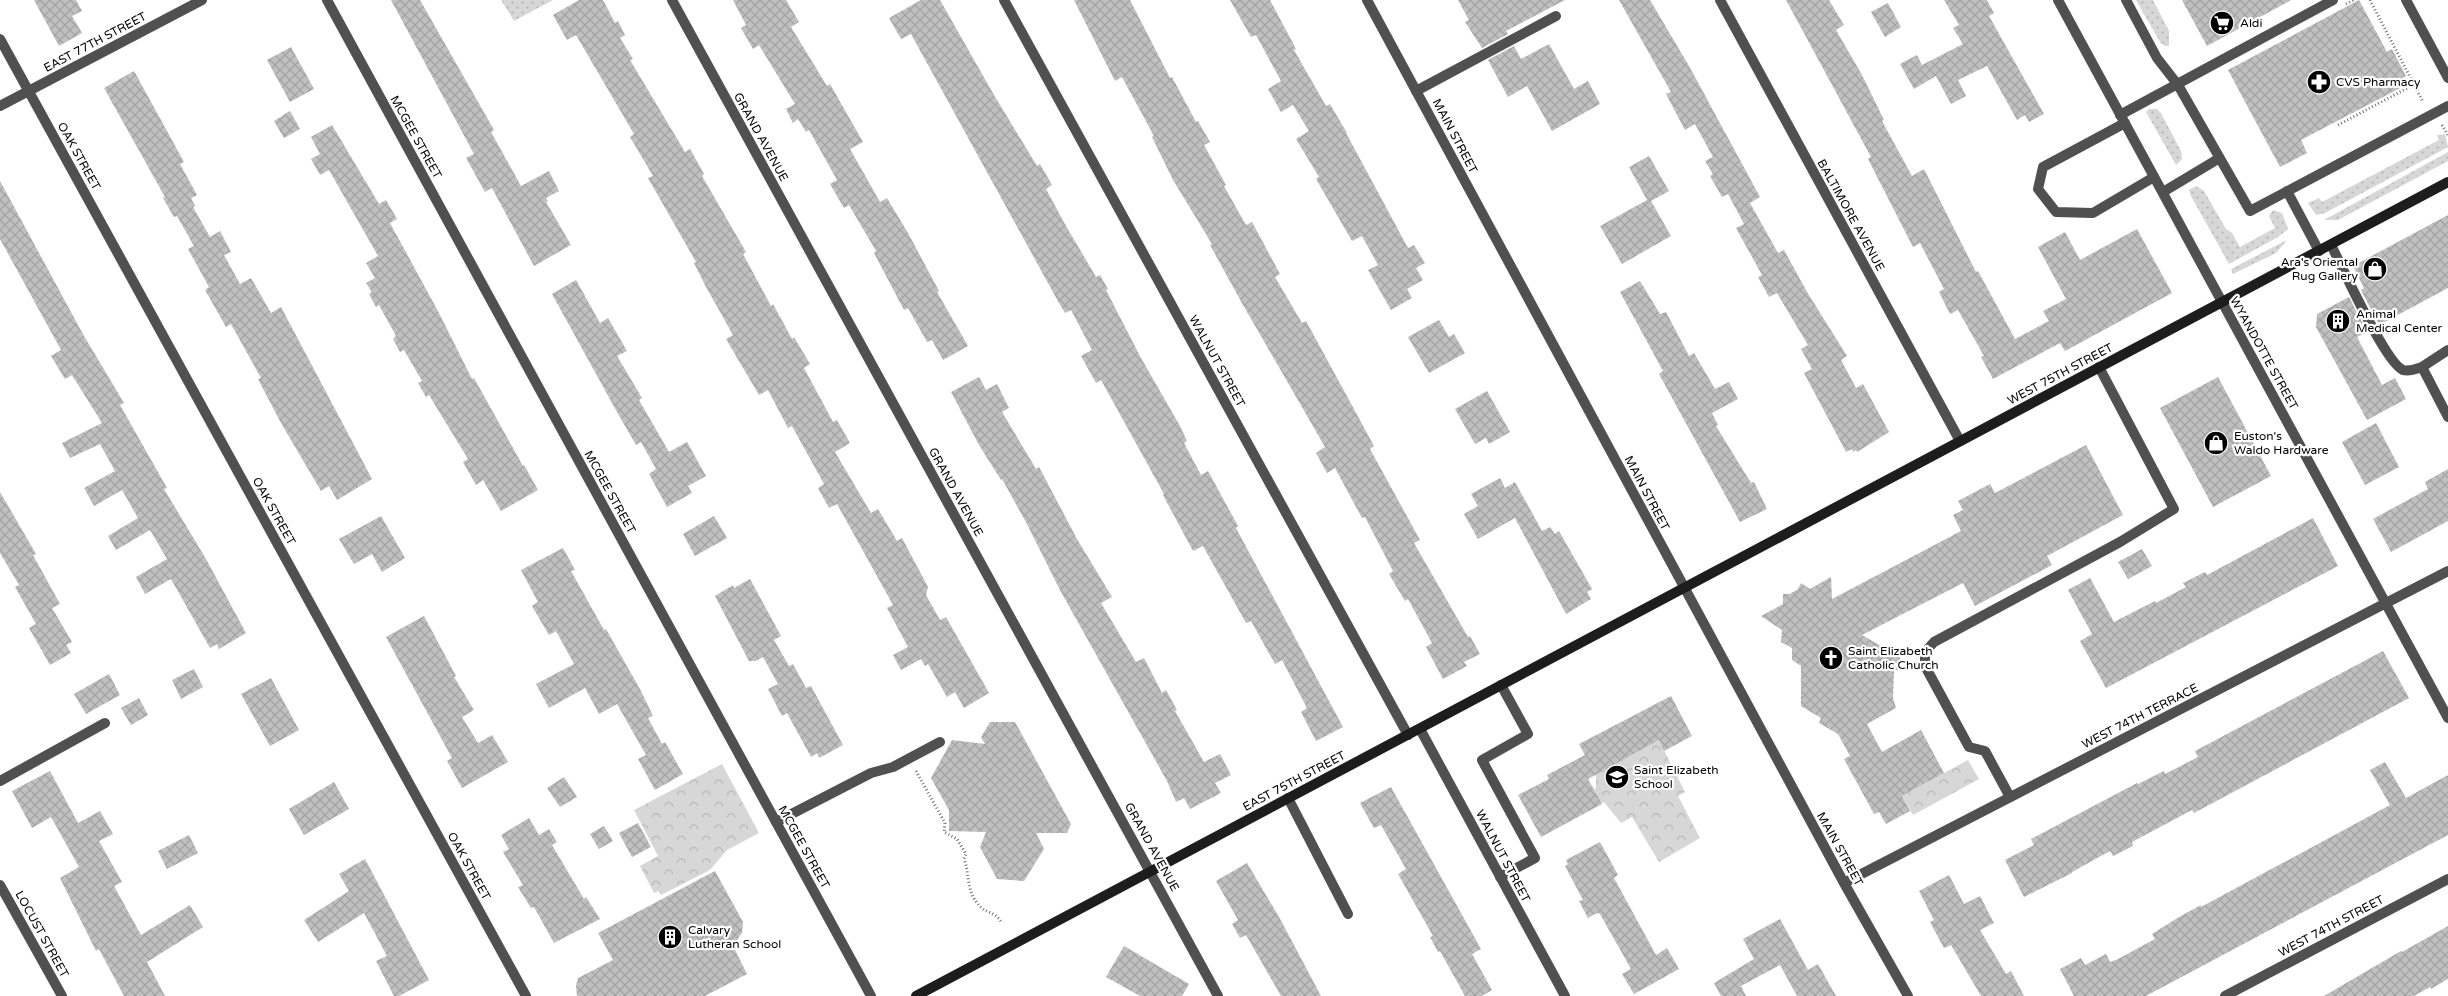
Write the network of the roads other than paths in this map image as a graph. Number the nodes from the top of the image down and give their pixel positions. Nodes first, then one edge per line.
1 (202, 0) edge
2 (327, 0) edge
3 (672, 0) edge
4 (1004, 0) edge
5 (1367, 0) edge
6 (1720, 0) edge
7 (2058, 0) edge
8 (2126, 0) edge
9 (2333, 0) edge
10 (2406, 0) edge
11 (1556, 16) dead end
12 (0, 39) edge
13 (2448, 78) edge
14 (2178, 85) junction
15 (29, 91) junction
16 (1416, 91) junction
17 (0, 106) edge
18 (2448, 106) edge
19 (2123, 119) junction
20 (2218, 159) junction
21 (2154, 177) junction
22 (2448, 182) edge
23 (2162, 192) junction
24 (2287, 192) junction
25 (2331, 245) junction
26 (2319, 251) junction
27 (2222, 302) junction
28 (2448, 350) edge
29 (2098, 367) junction
30 (2422, 367) junction
31 (2448, 417) edge
32 (1960, 441) junction
33 (2448, 571) edge
34 (1684, 587) junction
35 (2387, 603) junction
36 (1501, 685) junction
37 (2448, 718) edge
38 (104, 723) dead end
39 (1420, 729) junction
40 (1408, 735) junction
41 (940, 742) dead end
42 (0, 781) edge
43 (2010, 797) junction
44 (1288, 798) junction
45 (776, 822) junction
46 (1151, 871) junction
47 (1500, 877) junction
48 (2448, 879) edge
49 (1844, 883) junction
50 (0, 885) edge
51 (1348, 914) dead end
52 (62, 996) edge
53 (526, 996) edge
54 (871, 996) edge
55 (916, 996) edge
56 (1218, 996) edge
57 (1565, 996) edge
58 (1908, 996) edge
59 (2225, 996) edge

1 - 15 street, EAST 77TH STREET
2 - 45 street, MCGEE STREET
3 - 46 street, GRAND AVENUE
4 - 40 street, WALNUT STREET
5 - 16 street, MAIN STREET
6 - 32 street, BALTIMORE AVENUE
7 - 19 street, WYANDOTTE STREET
8 - 14 street
9 - 14 street
10 - 13 street
11 - 16 street
12 - 15 street, OAK STREET
14 - 19 street
14 - 20 street
15 - 17 street, EAST 77TH STREET
15 - 53 street, OAK STREET
16 - 34 street, MAIN STREET
18 - 24 street
19 - 21 street, WYANDOTTE STREET
19 - 21 street
20 - 23 street
20 - 24 street
21 - 23 street, WYANDOTTE STREET
22 - 25 main road, WEST 75TH STREET
23 - 27 street, WYANDOTTE STREET
24 - 26 street
25 - 26 main road, WEST 75TH STREET
25 - 30 street
26 - 27 main road, WEST 75TH STREET
27 - 29 main road, WEST 75TH STREET
27 - 35 street, WYANDOTTE STREET
28 - 30 street
29 - 32 main road, WEST 75TH STREET
29 - 43 street
30 - 31 street
32 - 34 main road, WEST 75TH STREET
33 - 35 street, WEST 74TH TERRACE
34 - 36 main road, EAST 75TH STREET
34 - 49 street, MAIN STREET
35 - 37 street, WYANDOTTE STREET
35 - 43 street, WEST 74TH TERRACE
36 - 39 main road, EAST 75TH STREET
36 - 47 street
38 - 42 street
39 - 40 main road, EAST 75TH STREET
39 - 47 street, WALNUT STREET
40 - 44 main road, EAST 75TH STREET
41 - 45 street
43 - 49 street, WEST 74TH TERRACE
44 - 46 main road, EAST 75TH STREET
44 - 51 street
45 - 54 street, MCGEE STREET
46 - 55 main road, EAST 75TH STREET
46 - 56 street, GRAND AVENUE
47 - 57 street, WALNUT STREET
48 - 59 street, WEST 74TH STREET
49 - 58 street, MAIN STREET
50 - 52 street, LOCUST STREET

